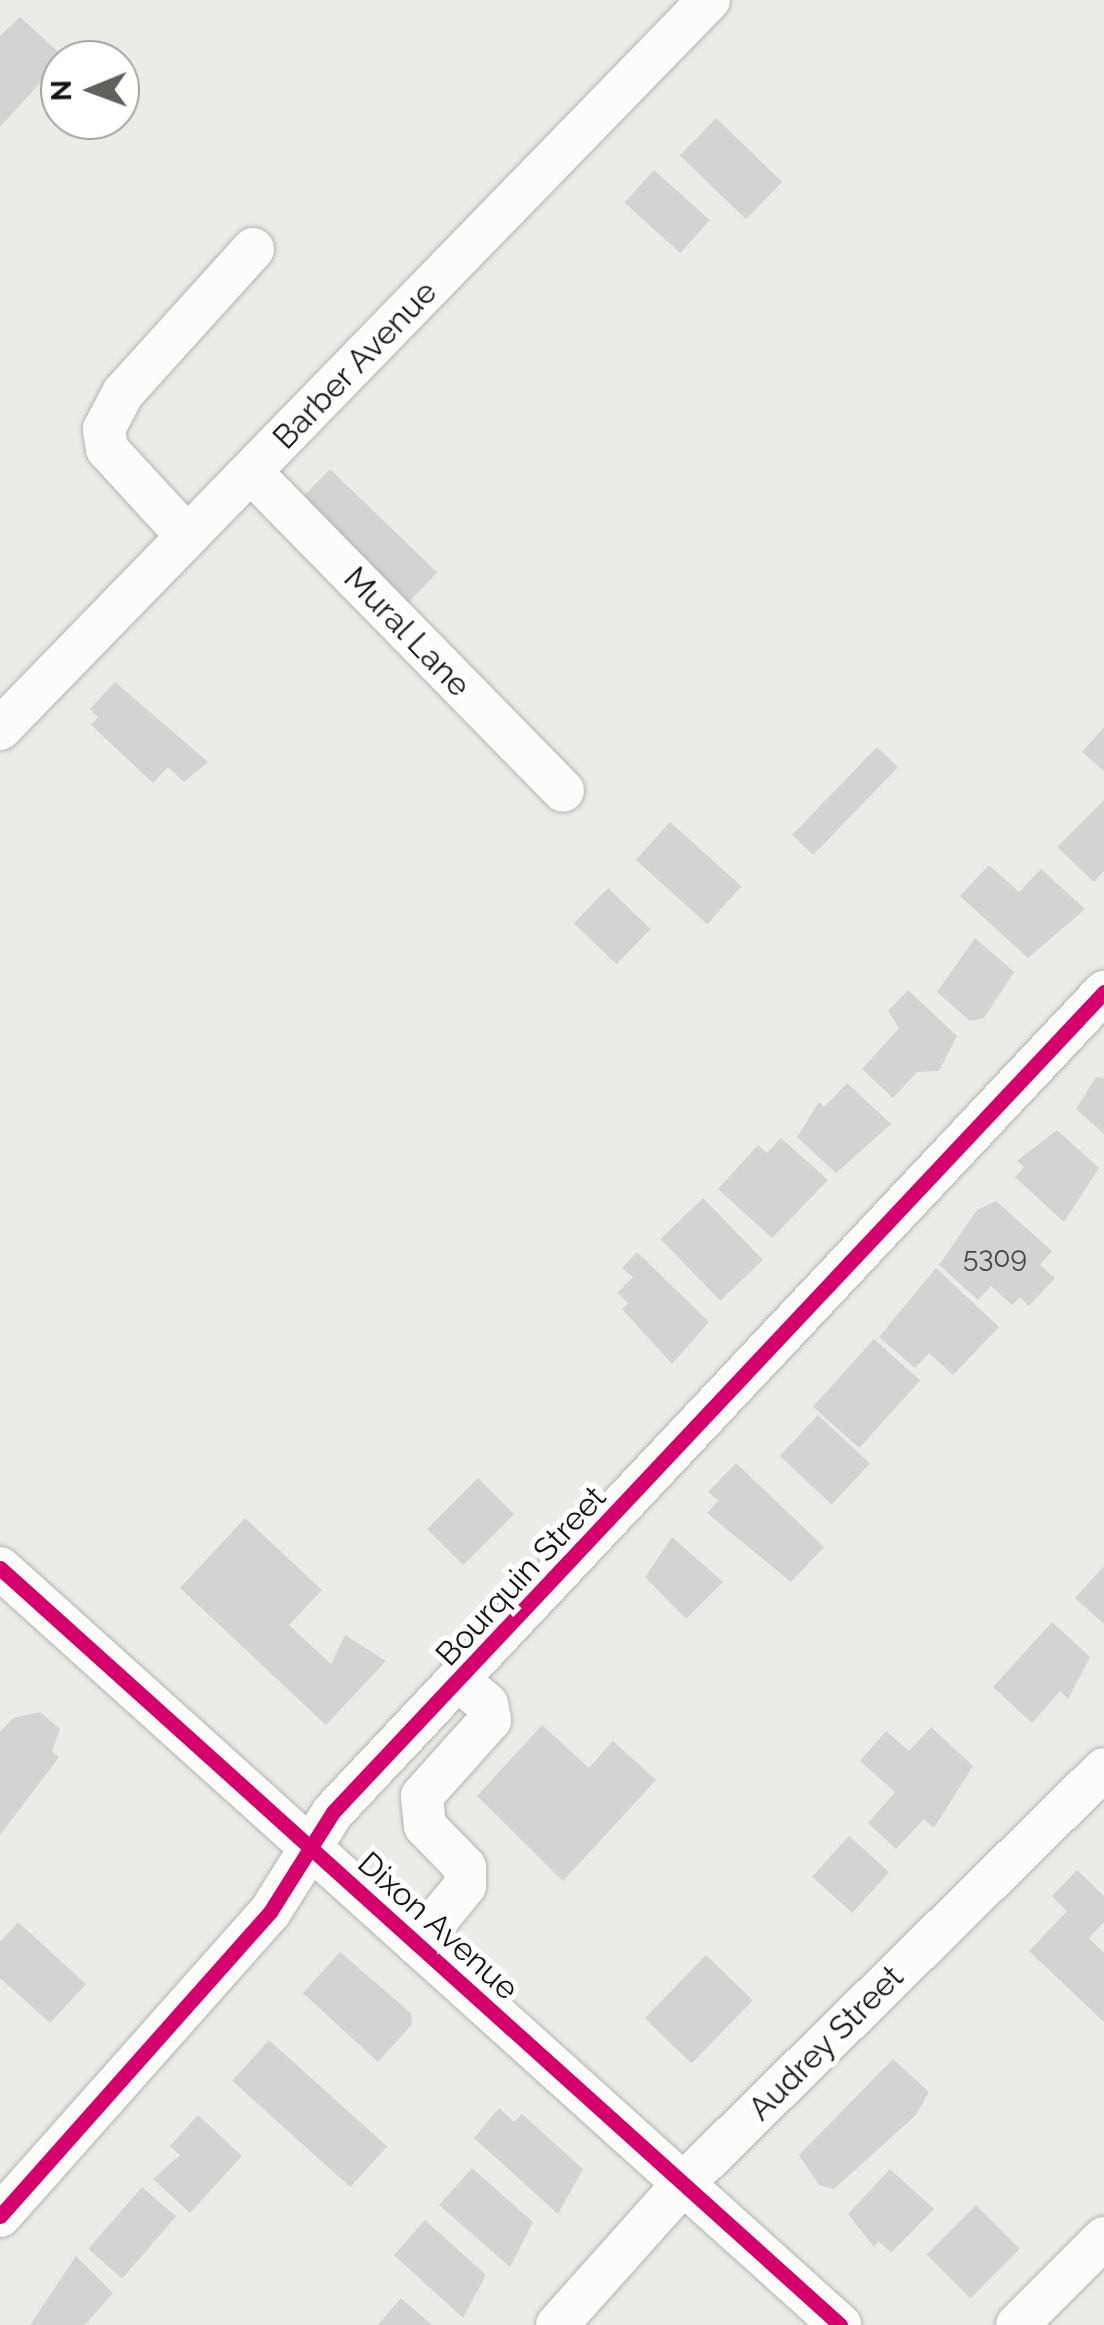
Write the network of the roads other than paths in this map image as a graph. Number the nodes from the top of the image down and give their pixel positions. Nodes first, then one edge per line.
1 (708, 0) edge
2 (253, 249) dead end
3 (251, 472) junction
4 (187, 536) junction
5 (0, 729) edge
6 (563, 791) dead end
7 (1104, 992) edge
8 (0, 1568) edge
9 (460, 1682) junction
10 (1104, 1770) edge
11 (306, 1844) junction
12 (417, 1944) junction
13 (683, 2184) junction
14 (0, 2216) edge
15 (1104, 2238) edge
16 (557, 2325) edge
17 (840, 2325) edge
18 (1017, 2325) edge

1 - 3 street, Barber Avenue
2 - 4 street
3 - 4 street, Barber Avenue
3 - 6 street, Mural Lane
4 - 5 street, Barber Avenue
7 - 9 street, Bourquin Street
8 - 11 street, Dixon Avenue
9 - 11 street, Bourquin Street
9 - 12 street
10 - 13 street, Audrey Street
11 - 12 street, Dixon Avenue
11 - 14 street, Bourquin Street
12 - 13 street, Dixon Avenue
13 - 16 street, Audrey Street
13 - 17 street, Dixon Avenue
15 - 18 street

